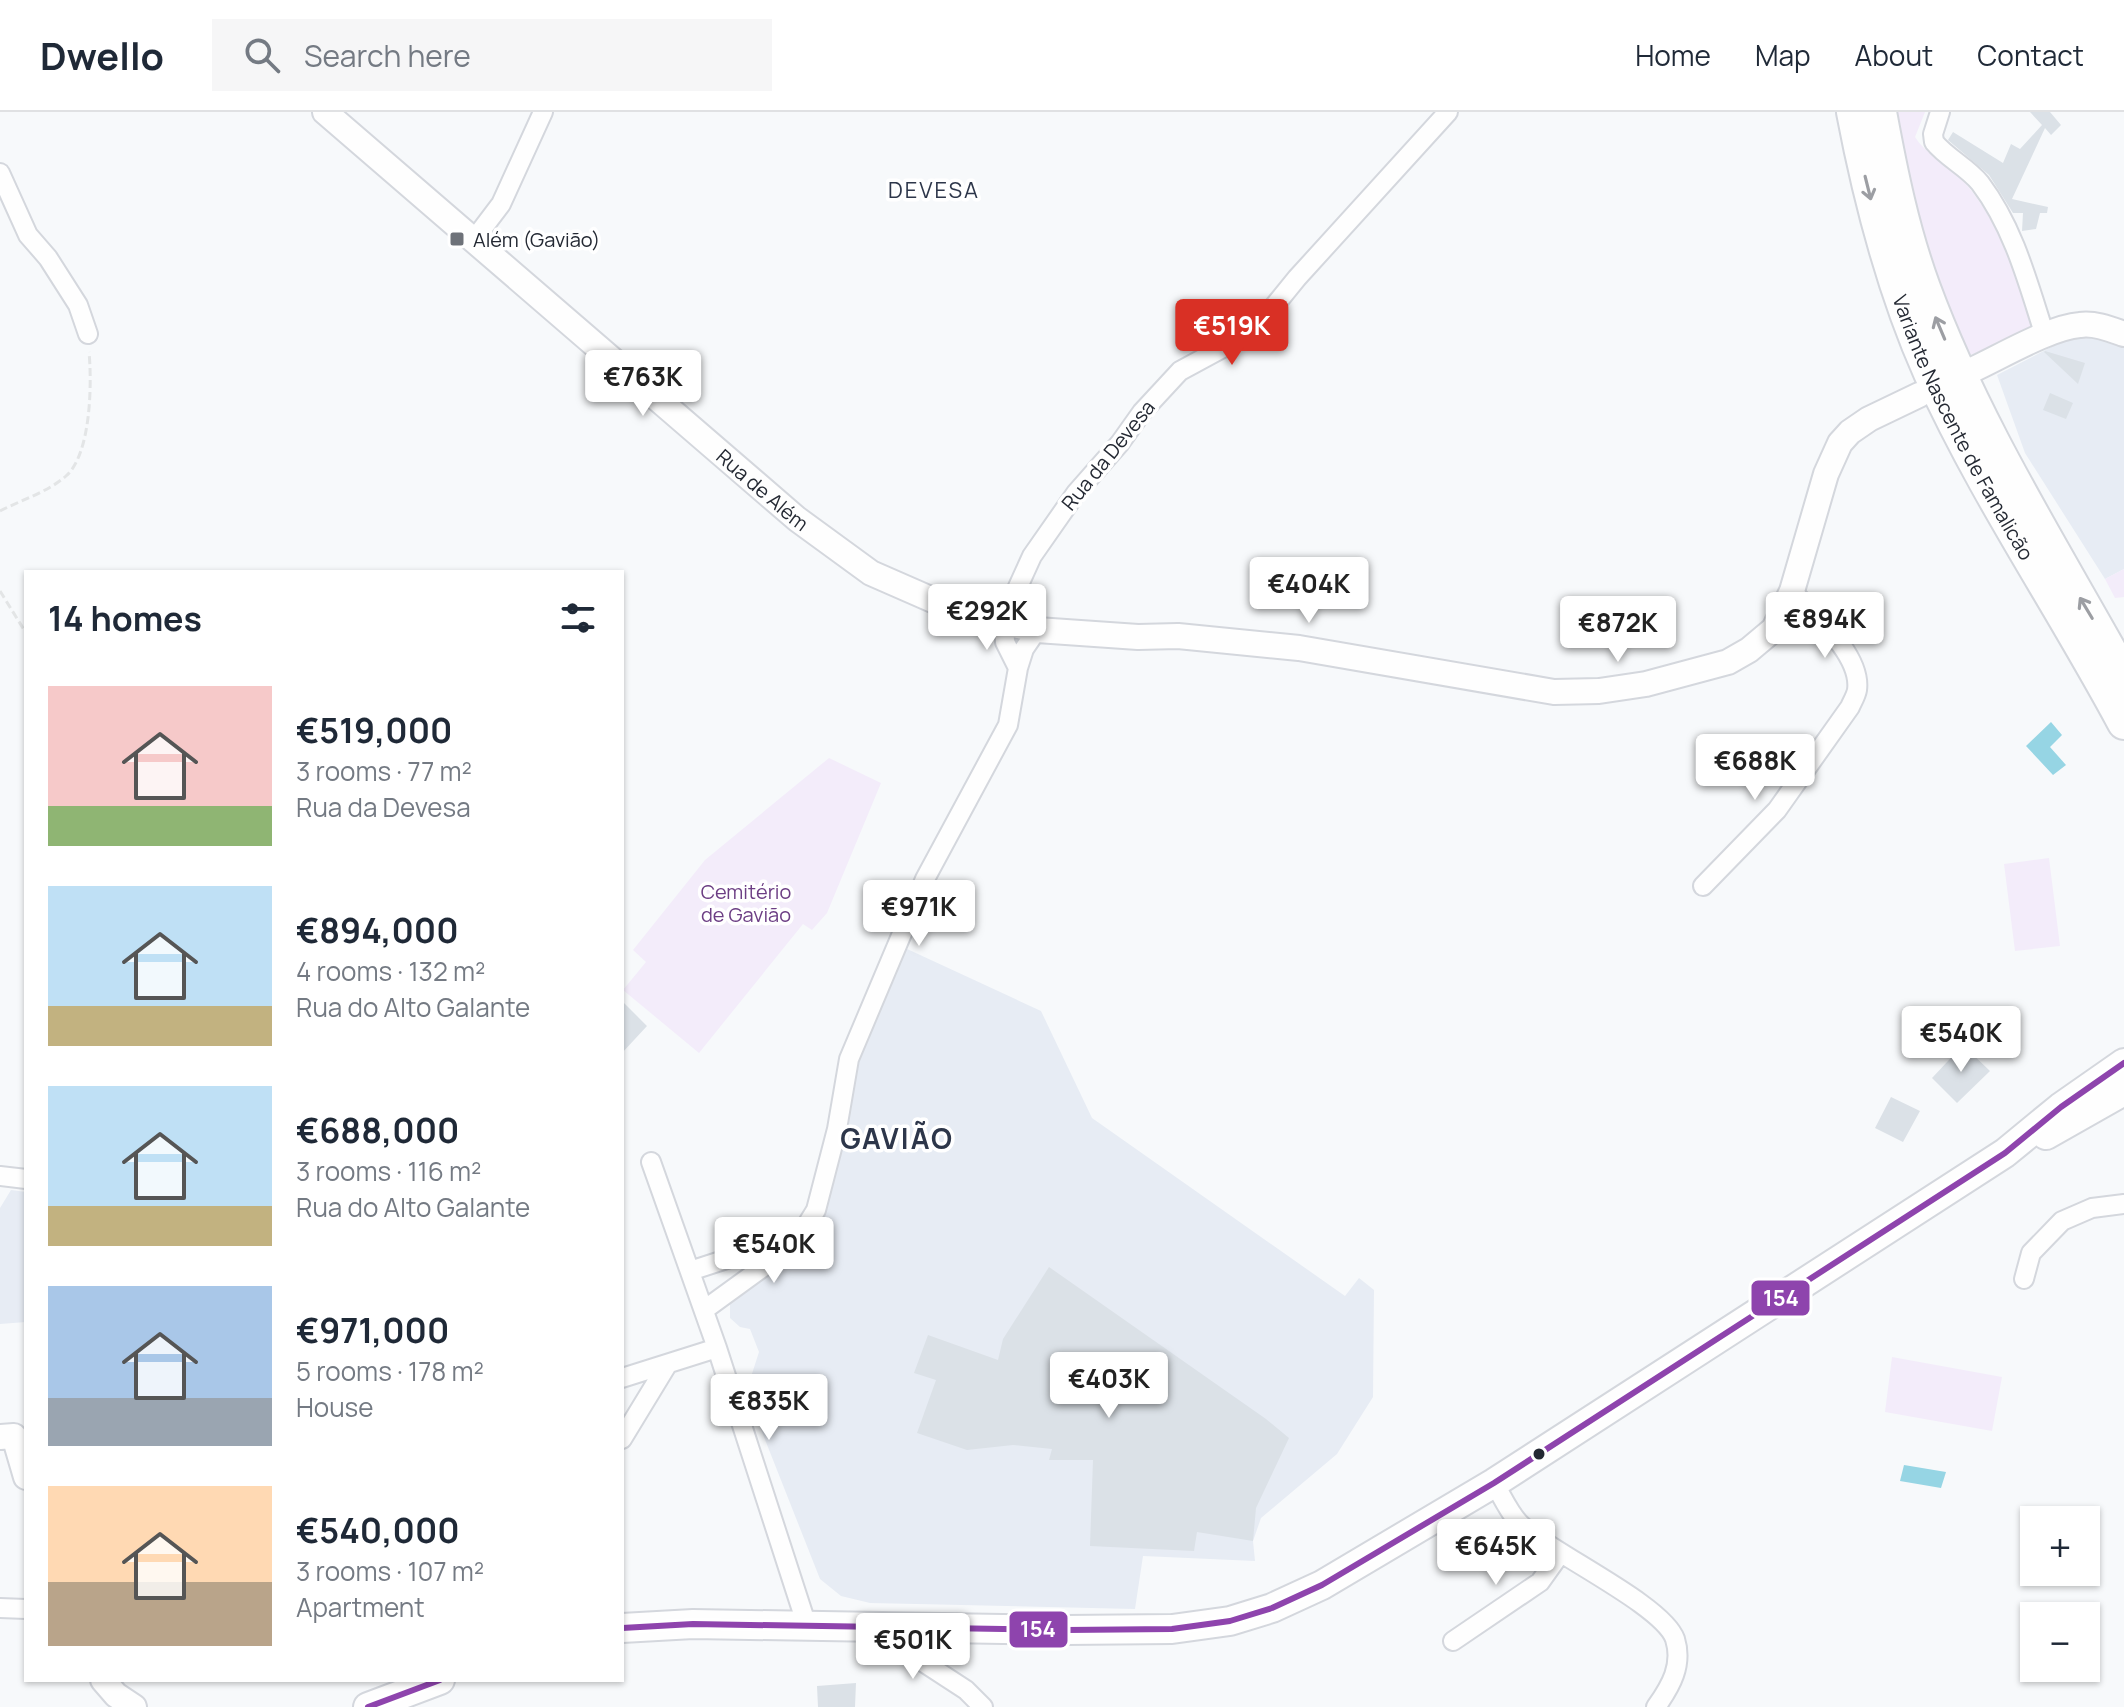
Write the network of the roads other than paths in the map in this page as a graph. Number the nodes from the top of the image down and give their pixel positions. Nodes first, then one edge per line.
1 (325, 112) edge
2 (543, 112) edge
3 (1448, 112) edge
4 (1853, 112) edge
5 (1880, 112) edge
6 (1940, 112) edge
7 (0, 173) edge
8 (473, 241) junction
9 (88, 334) road end
10 (2124, 334) edge
11 (2045, 336) junction
12 (1974, 369) dead end
13 (1919, 395) dead end
14 (1792, 591) junction
15 (1019, 626) junction
16 (1018, 668) junction
17 (2124, 676) edge
18 (2124, 723) edge
19 (1703, 886) dead end
20 (2124, 1063) edge
21 (2124, 1091) edge
22 (2005, 1153) junction
23 (651, 1162) dead end
24 (0, 1176) edge
25 (24, 1179) edge
26 (2124, 1204) edge
27 (808, 1226) junction
28 (690, 1271) junction
29 (2024, 1279) dead end
30 (704, 1310) junction
31 (717, 1348) junction
32 (667, 1365) junction
33 (624, 1377) edge
34 (13, 1436) edge
35 (624, 1436) edge
36 (24, 1471) edge
37 (1494, 1483) junction
38 (1560, 1554) junction
39 (0, 1608) edge
40 (24, 1609) edge
41 (807, 1626) junction
42 (875, 1627) junction
43 (624, 1628) edge
44 (1453, 1641) dead end
45 (105, 1682) edge
46 (435, 1682) edge
47 (134, 1707) edge
48 (368, 1707) edge
49 (983, 1707) edge
50 (1656, 1707) edge

1 - 8 street, Rua de Além
2 - 8 street
3 - 15 street, Rua da Devesa
4 -> 18 highway, Variante Nascente de Famalicão
17 -> 5 highway, Variante Nascente de Famalicão
6 - 11 street
7 - 9 street
8 - 15 street, Rua de Além
10 - 11 street
11 - 12 street
13 - 14 street, Rua de Além
14 - 15 street, Rua de Além
14 - 19 street
15 - 16 street
15 - 16 street
16 - 27 street
20 - 22 main road
21 - 22 main road
22 - 37 main road
23 - 28 street
24 - 25 street
26 - 29 street
27 - 28 street
27 - 30 street
28 - 30 street
30 - 31 street
31 - 32 street
31 - 41 street
32 - 33 street
32 - 35 street
34 - 36 street
37 - 38 street
37 - 42 main road
38 - 44 street
38 - 50 street
39 - 40 street
41 - 42 main road
41 - 43 main road
42 - 49 street
45 - 47 street
46 - 48 main road

